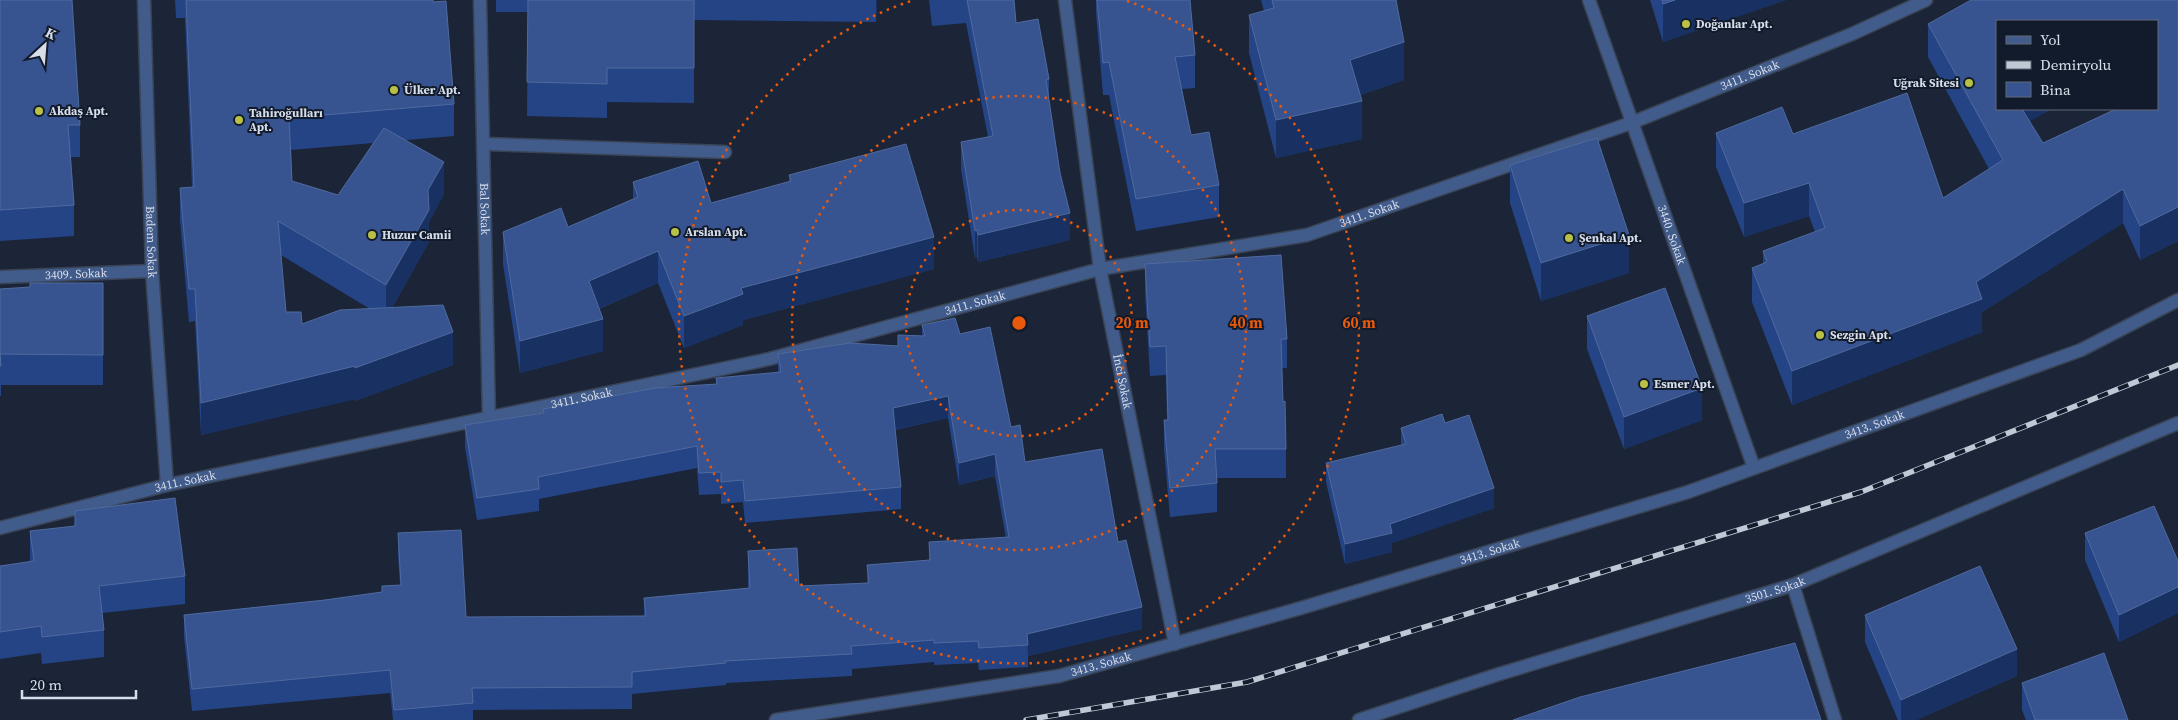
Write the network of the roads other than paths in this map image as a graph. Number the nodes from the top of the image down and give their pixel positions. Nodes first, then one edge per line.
1 (144, 0) edge
2 (480, 0) edge
3 (1065, 0) edge
4 (1589, 0) edge
5 (1926, 0) edge
6 (1631, 123) junction
7 (484, 144) junction
8 (725, 152) dead end
9 (1100, 269) junction
10 (152, 271) junction
11 (0, 277) edge
12 (2178, 300) edge
13 (489, 418) junction
14 (2178, 423) edge
15 (1754, 468) junction
16 (167, 485) junction
17 (0, 528) edge
18 (1793, 585) junction
19 (1175, 644) junction
20 (776, 720) edge
21 (1360, 720) edge
22 (1835, 720) edge

1 - 10 street, Badem Sokak
2 - 7 street, Bal Sokak
3 - 9 street, İnci Sokak
4 - 6 street, 3440. Sokak
5 - 6 street, 3411. Sokak
6 - 9 street, 3411. Sokak
6 - 15 street, 3440. Sokak
7 - 8 street
7 - 13 street, Bal Sokak
9 - 13 street, 3411. Sokak
9 - 19 street, İnci Sokak
10 - 11 street, 3409. Sokak
10 - 16 street, Badem Sokak
12 - 15 street, 3413. Sokak
13 - 16 street, 3411. Sokak
14 - 18 street, 3501. Sokak
15 - 19 street, 3413. Sokak
16 - 17 street, 3411. Sokak
18 - 21 street, 3501. Sokak
18 - 22 street
19 - 20 street, 3413. Sokak

